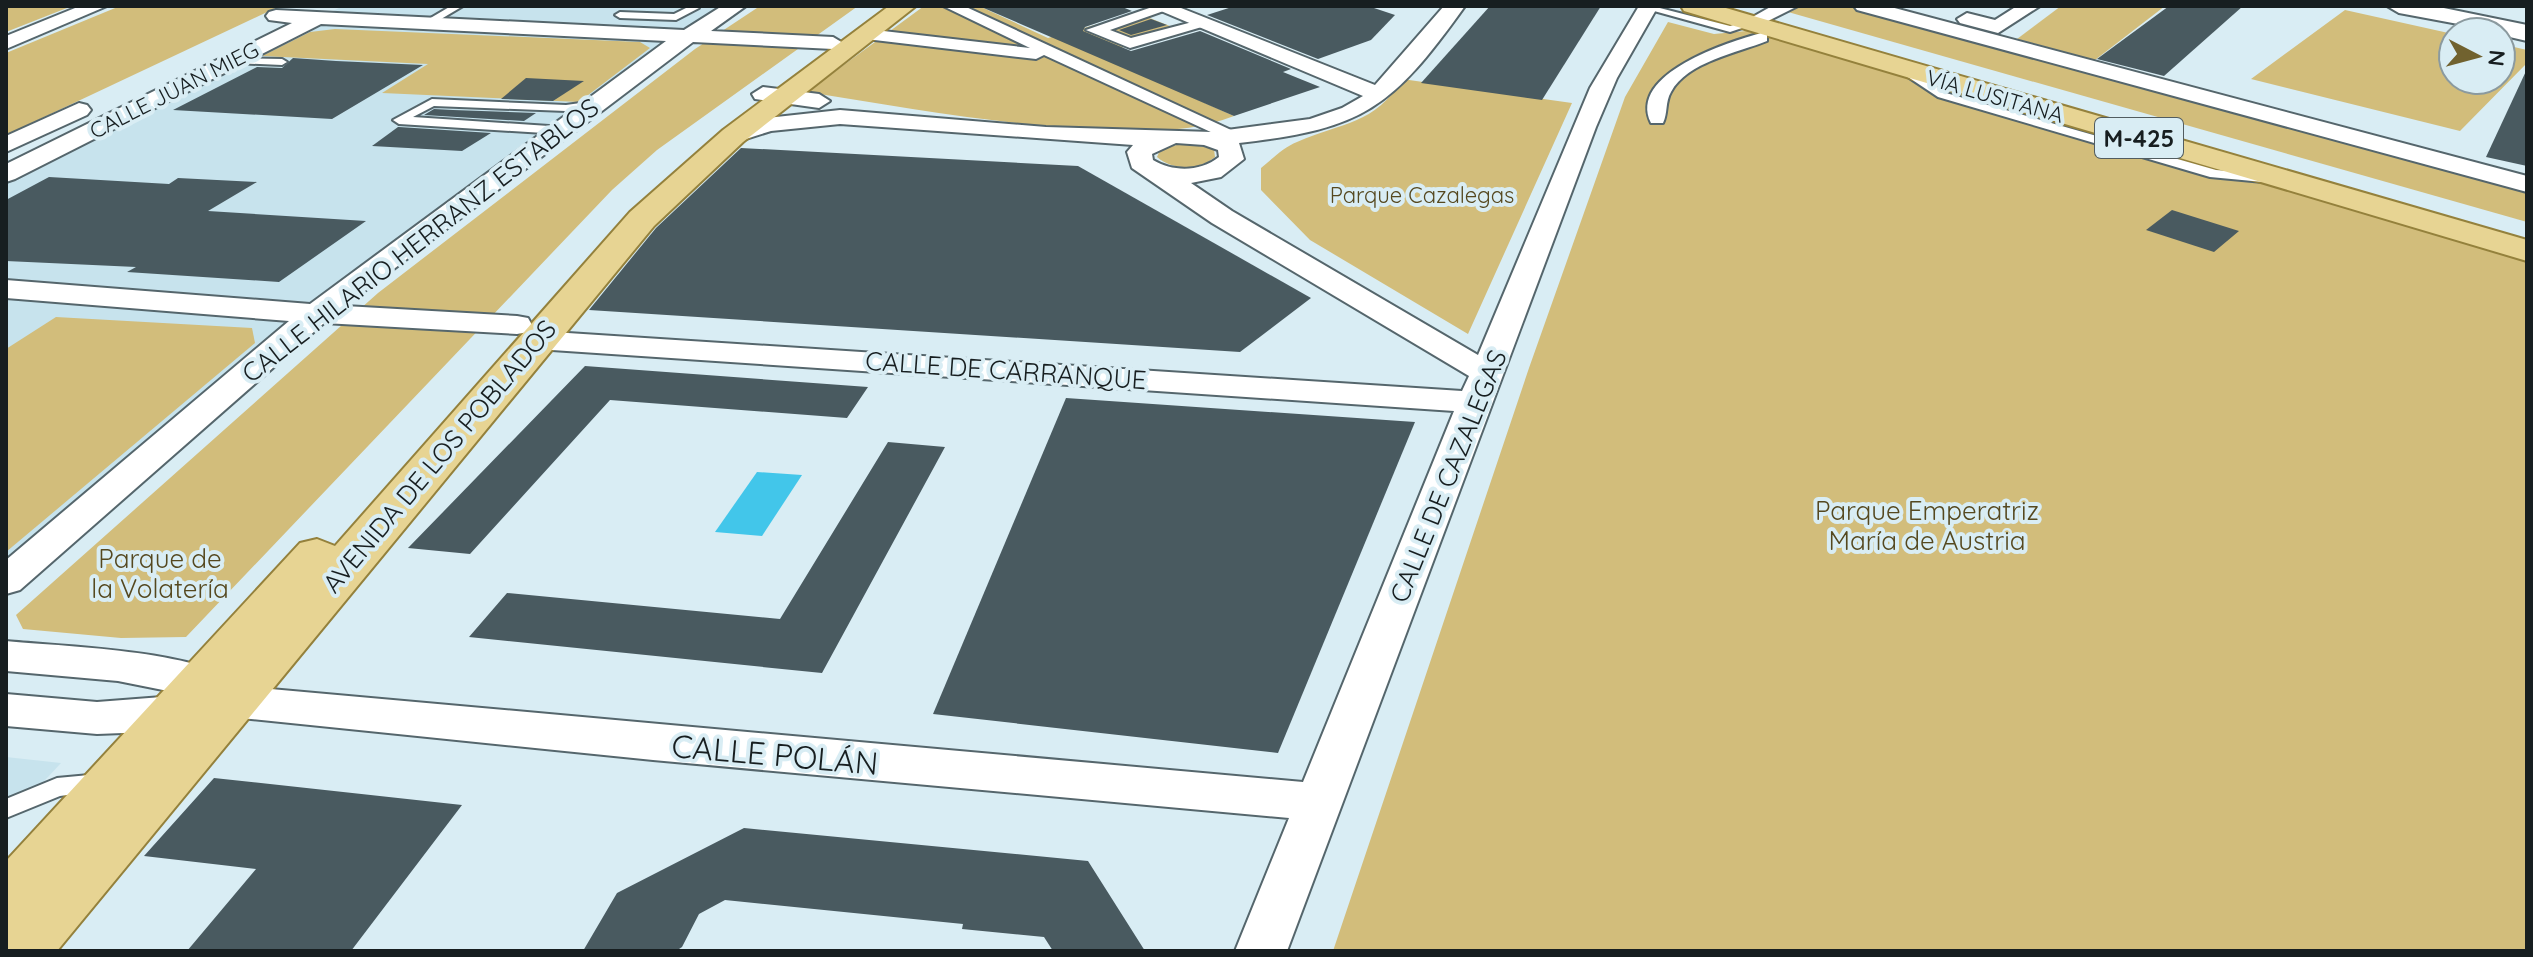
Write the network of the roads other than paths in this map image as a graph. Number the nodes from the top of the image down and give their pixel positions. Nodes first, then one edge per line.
1 (97, 6) edge
2 (297, 6) edge
3 (343, 6) edge
4 (458, 6) edge
5 (634, 6) edge
6 (882, 6) edge
7 (904, 6) edge
8 (951, 6) edge
9 (1190, 6) edge
10 (1455, 6) edge
11 (1693, 6) edge
12 (1864, 6) edge
13 (1917, 6) edge
14 (2030, 6) edge
15 (2399, 6) edge
16 (1162, 7) edge
17 (1644, 7) edge
18 (733, 8) edge
19 (620, 15) junction
20 (276, 16) junction
21 (693, 17) edge
22 (1766, 17) edge
23 (318, 18) junction
24 (427, 23) junction
25 (1204, 24) junction
26 (596, 31) junction
27 (2527, 33) edge
28 (866, 34) junction
29 (1107, 36) junction
30 (6, 43) edge
31 (833, 43) junction
32 (1058, 55) junction
33 (234, 60) junction
34 (282, 62) dead end
35 (164, 70) dead end
36 (1384, 87) junction
37 (773, 95) junction
38 (92, 104) dead end
39 (556, 119) junction
40 (1657, 119) dead end
41 (935, 121) junction
42 (529, 125) junction
43 (733, 136) junction
44 (1101, 137) junction
45 (1164, 139) junction
46 (6, 145) edge
47 (1226, 150) junction
48 (1147, 165) junction
49 (6, 174) edge
50 (2527, 184) edge
51 (1222, 217) junction
52 (2527, 227) edge
53 (2527, 251) edge
54 (6, 289) edge
55 (317, 313) junction
56 (527, 332) junction
57 (1481, 388) junction
58 (6, 581) edge
59 (6, 656) edge
60 (203, 700) junction
61 (6, 710) edge
62 (115, 782) junction
63 (1320, 802) junction
64 (6, 809) edge
65 (6, 903) edge
66 (18, 951) edge
67 (1261, 951) edge

1 - 30 street
2 - 20 street, CALLE JUAN MIEG
3 - 23 street, CALLE JUAN MIEG
4 - 24 lane
5 - 19 lane
6 - 31 main road, AVENIDA DE LOS POBLADOS
7 - 28 main road, AVENIDA DE LOS POBLADOS
8 - 32 street
9 - 36 street
10 - 36 street
11 - 22 main road, VÍA LUSITANA / M-425
12 - 50 street, VÍA LUSITANA
13 - 14 street
15 - 27 street
16 - 25 street
16 - 29 street
17 - 22 lane
17 - 57 street, CALLE DE CAZALEGAS
18 - 21 street, CALLE HILARIO HERRANZ ESTABLOS
19 - 21 lane
19 - 26 lane
20 - 23 street
20 - 35 street, CALLE JUAN MIEG
21 - 26 street
21 - 31 street
21 - 39 street, CALLE HILARIO HERRANZ ESTABLOS
22 - 40 street
22 - 52 main road, VÍA LUSITANA / M-425
22 - 53 main road, VÍA LUSITANA / M-425
23 - 24 street
23 - 33 street, CALLE JUAN MIEG
24 - 26 street
25 - 29 street
25 - 36 street
28 - 32 street
28 - 37 main road, AVENIDA DE LOS POBLADOS
29 - 32 street
31 - 37 main road, AVENIDA DE LOS POBLADOS
32 - 47 street
33 - 34 lane
33 - 49 street, CALLE JUAN MIEG
36 - 47 street
37 - 41 street
37 - 43 main road, AVENIDA DE LOS POBLADOS
37 - 56 main road, AVENIDA DE LOS POBLADOS
38 - 46 street, CALLE JUAN MIEG
39 - 42 lane
39 - 42 lane
39 - 42 lane
39 - 55 street, CALLE HILARIO HERRANZ ESTABLOS
41 - 43 street
41 - 44 street
43 - 56 main road, AVENIDA DE LOS POBLADOS
44 - 45 street
44 - 48 street
45 - 47 street
45 - 48 street
47 - 48 street
47 - 51 street
48 - 51 street
51 - 57 street
54 - 55 street, CALLE DE CARRANQUE
55 - 56 street, CALLE DE CARRANQUE
55 - 58 street, CALLE HILARIO HERRANZ ESTABLOS
56 - 57 street, CALLE DE CARRANQUE
56 - 60 main road, AVENIDA DE LOS POBLADOS
57 - 63 street, CALLE DE CAZALEGAS
59 - 60 street
60 - 61 street
60 - 62 main road, AVENIDA DE LOS POBLADOS
60 - 63 street, CALLE POLÁN
60 - 66 main road, AVENIDA DE LOS POBLADOS
62 - 64 lane
62 - 65 main road, AVENIDA DE LOS POBLADOS
63 - 67 street, CALLE DE CAZALEGAS

